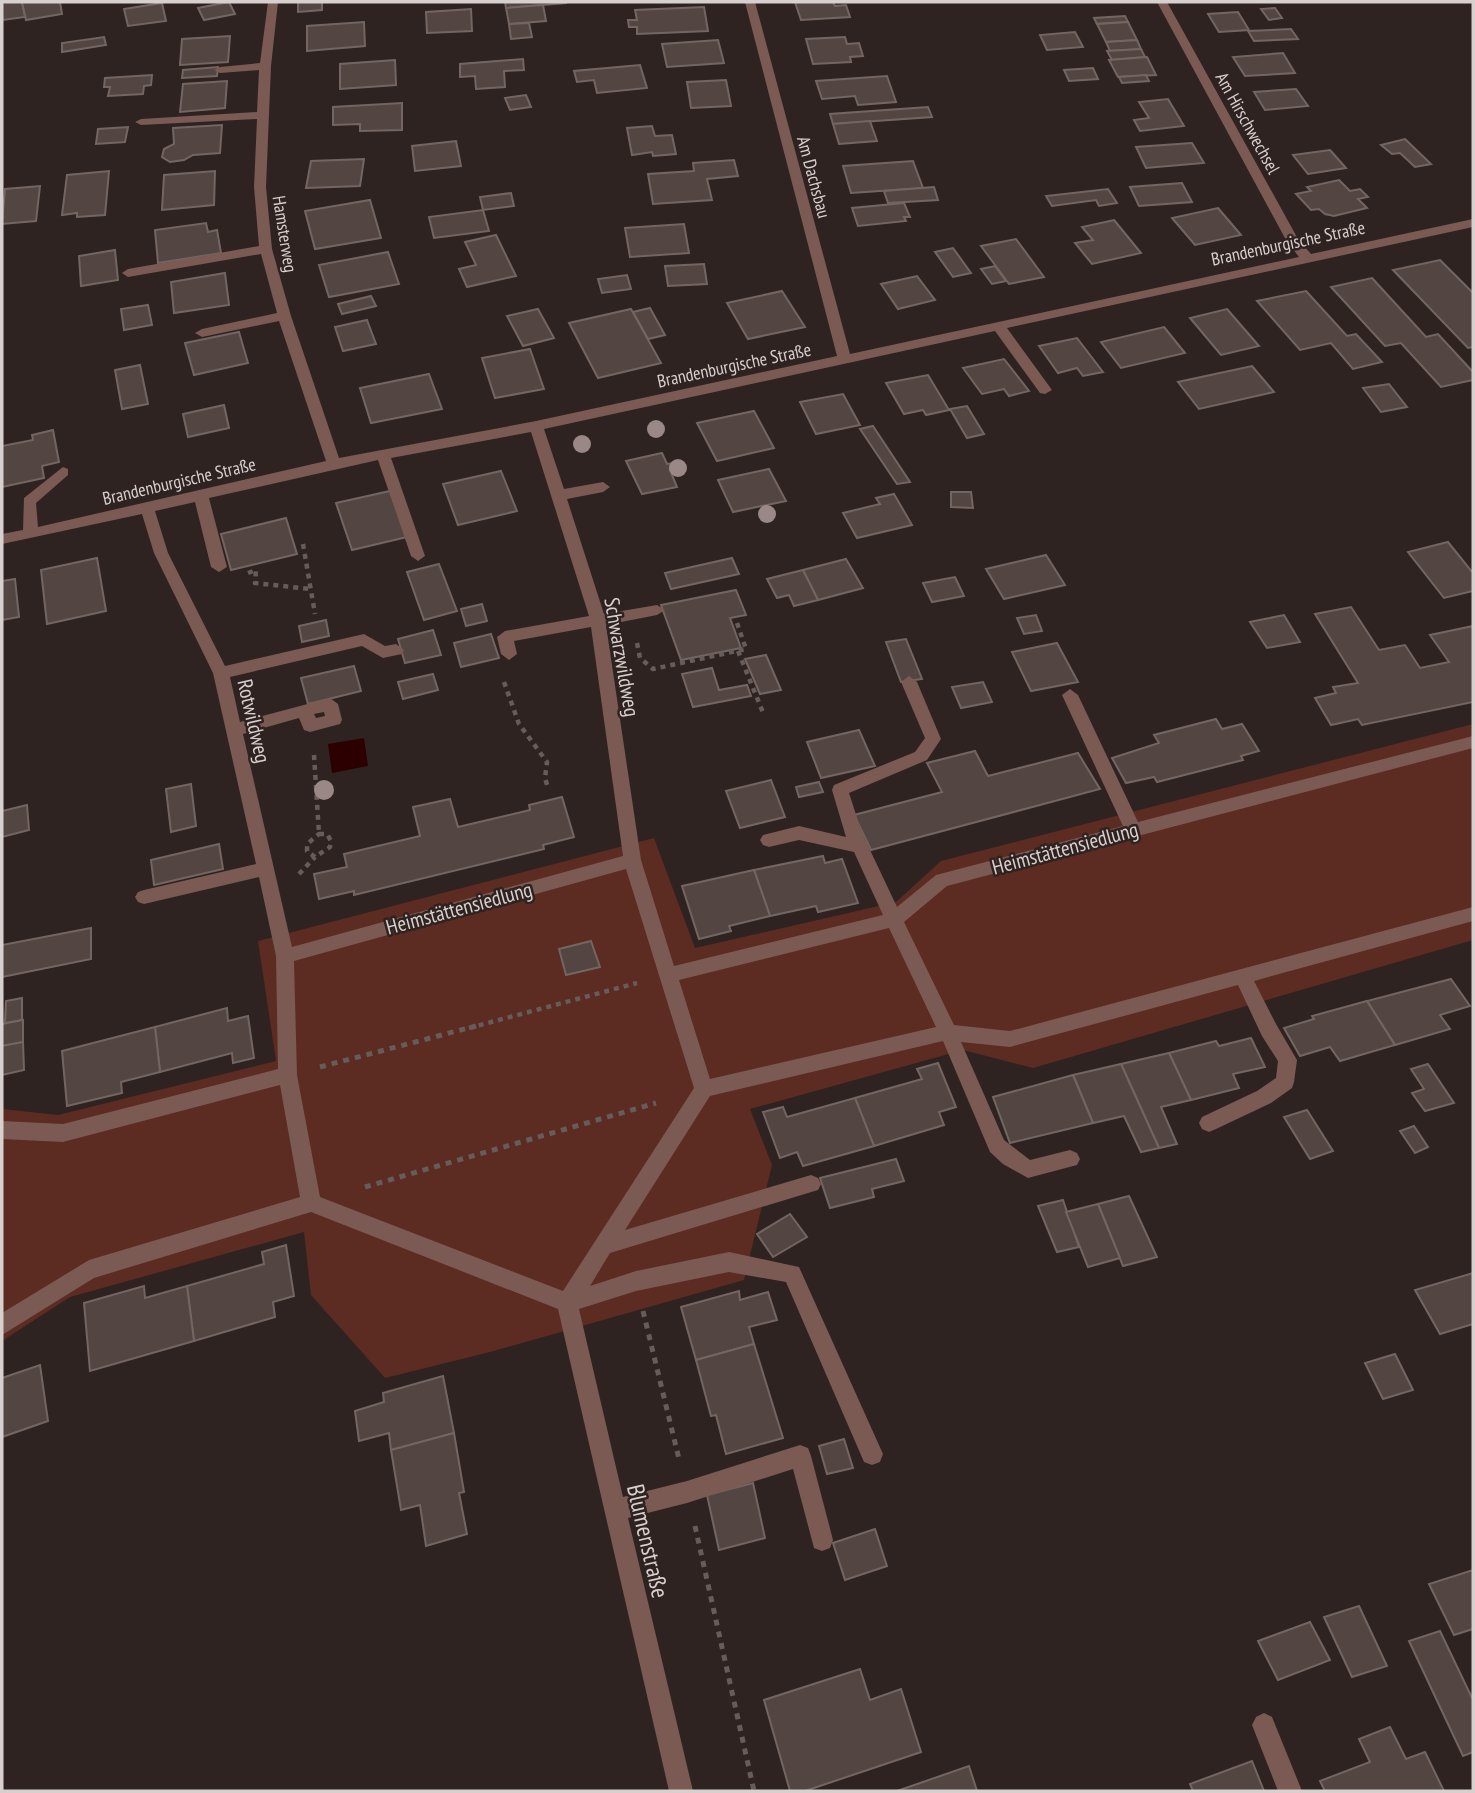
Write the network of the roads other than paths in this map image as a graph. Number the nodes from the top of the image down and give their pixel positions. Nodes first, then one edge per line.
1 (273, 2) edge
2 (750, 2) edge
3 (1162, 2) edge
4 (265, 66) junction
5 (220, 70) dead end
6 (265, 115) junction
7 (141, 122) dead end
8 (1473, 223) edge
9 (266, 249) junction
10 (1307, 258) junction
11 (128, 273) dead end
12 (284, 316) junction
13 (998, 325) junction
14 (202, 333) dead end
15 (845, 361) junction
16 (1045, 390) dead end
17 (536, 426) junction
18 (384, 457) junction
19 (334, 464) junction
20 (63, 472) dead end
21 (603, 487) dead end
22 (201, 495) junction
23 (560, 495) junction
24 (147, 508) junction
25 (31, 533) junction
26 (2, 539) edge
27 (418, 556) dead end
28 (219, 567) road end
29 (657, 610) dead end
30 (598, 619) junction
31 (396, 650) dead end
32 (509, 654) road end
33 (221, 673) junction
34 (909, 682) dead end
35 (1070, 695) dead end
36 (307, 719) road end
37 (234, 730) junction
38 (1473, 742) edge
39 (1133, 830) junction
40 (769, 841) dead end
41 (860, 847) junction
42 (632, 860) junction
43 (265, 869) junction
44 (144, 897) dead end
45 (1473, 914) edge
46 (896, 919) junction
47 (285, 956) junction
48 (668, 975) junction
49 (1242, 976) junction
50 (948, 1032) junction
51 (288, 1075) junction
52 (704, 1089) junction
53 (1209, 1123) dead end
54 (2, 1130) edge
55 (1070, 1159) dead end
56 (811, 1184) dead end
57 (311, 1203) junction
58 (603, 1246) junction
59 (567, 1303) junction
60 (2, 1325) edge
61 (872, 1454) dead end
62 (614, 1510) junction
63 (822, 1540) dead end
64 (1264, 1725) dead end
65 (681, 1791) edge
66 (1290, 1791) edge

1 - 4 street, Hamsterweg
2 - 15 street, Am Dachsbau
3 - 10 street, Am Hirschwechsel
4 - 5 street
4 - 6 street, Hamsterweg
6 - 7 street
6 - 9 street, Hamsterweg
8 - 10 street, Brandenburgische Straße
9 - 11 street
9 - 12 street, Hamsterweg
10 - 13 street, Brandenburgische Straße
12 - 14 street
12 - 19 street, Hamsterweg
13 - 15 street, Brandenburgische Straße
13 - 16 street
15 - 17 street, Brandenburgische Straße
17 - 18 street, Brandenburgische Straße
17 - 23 street, Schwarzwildweg
18 - 19 street, Brandenburgische Straße
18 - 27 street
19 - 22 street, Brandenburgische Straße
20 - 25 street
21 - 23 street
22 - 24 street, Brandenburgische Straße
22 - 28 street
23 - 30 street, Schwarzwildweg
24 - 25 street, Brandenburgische Straße
24 - 33 street, Rotwildweg
25 - 26 street, Brandenburgische Straße
29 - 30 street
30 - 32 street
30 - 42 street, Schwarzwildweg
31 - 33 street
33 - 37 street, Rotwildweg
34 - 41 street
35 - 39 street
36 - 37 street
37 - 43 street, Rotwildweg
38 - 39 street, Heimstättensiedlung
39 - 46 street, Heimstättensiedlung
40 - 41 street
41 - 46 street
42 - 47 street, Heimstättensiedlung
42 - 48 street
43 - 44 street
43 - 47 street, Rotwildweg
45 - 49 street
46 - 48 street, Heimstättensiedlung
46 - 50 street
47 - 51 street
48 - 52 street
49 - 50 street
49 - 53 street
50 - 52 street
50 - 55 street
51 - 54 street
51 - 57 street
52 - 58 street
56 - 58 street
57 - 59 street
57 - 60 street
58 - 59 street
59 - 61 street
59 - 62 street, Blumenstraße
62 - 63 street
62 - 65 street, Blumenstraße
64 - 66 street

